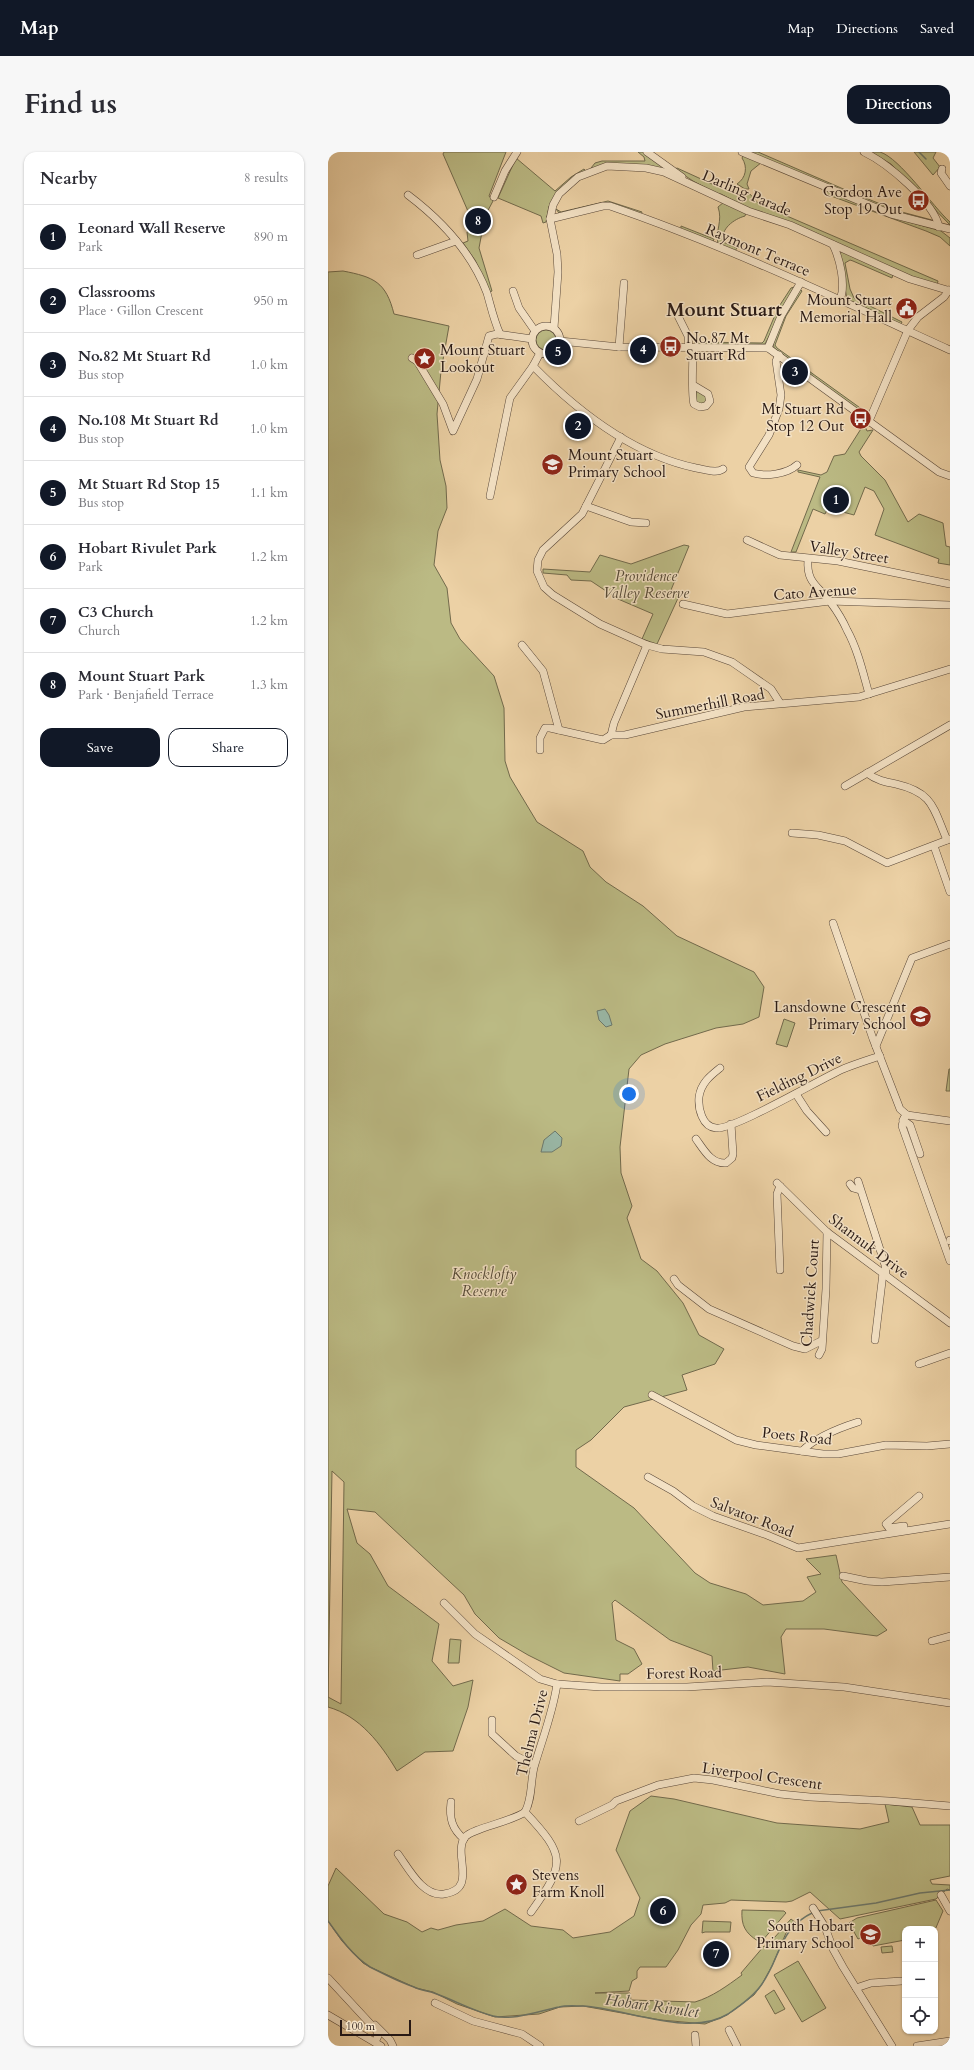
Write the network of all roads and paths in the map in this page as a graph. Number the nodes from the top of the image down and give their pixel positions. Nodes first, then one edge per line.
1 (517, 152) edge
2 (647, 152) edge
3 (742, 152) edge
4 (864, 152) edge
5 (942, 169) dead end
6 (684, 180) junction
7 (950, 186) edge
8 (408, 195) dead end
9 (494, 197) dead end
10 (550, 219) junction
11 (939, 227) junction
12 (950, 229) edge
13 (456, 241) junction
14 (834, 245) junction
15 (417, 255) dead end
16 (801, 282) junction
17 (624, 283) dead end
18 (949, 290) edge
19 (513, 291) dead end
20 (840, 300) junction
21 (678, 316) dead end
22 (554, 328) junction
23 (908, 330) junction
24 (535, 331) junction
25 (500, 334) junction
26 (532, 338) junction
27 (560, 341) junction
28 (619, 347) junction
29 (691, 348) junction
30 (768, 348) junction
31 (950, 350) edge
32 (540, 353) junction
33 (779, 355) junction
34 (412, 358) dead end
35 (533, 366) junction
36 (693, 385) dead end
37 (869, 421) junction
38 (621, 437) junction
39 (723, 469) dead end
40 (795, 470) dead end
41 (947, 475) edge
42 (950, 479) edge
43 (490, 496) dead end
44 (586, 506) junction
45 (646, 523) dead end
46 (747, 540) dead end
47 (808, 558) junction
48 (950, 584) edge
49 (830, 602) junction
50 (683, 604) dead end
51 (950, 605) edge
52 (522, 645) dead end
53 (647, 645) junction
54 (950, 669) edge
55 (868, 694) junction
56 (780, 703) junction
57 (950, 725) edge
58 (559, 730) junction
59 (611, 735) junction
60 (540, 750) dead end
61 (867, 773) junction
62 (846, 786) dead end
63 (792, 833) dead end
64 (949, 840) edge
65 (934, 846) junction
66 (950, 892) edge
67 (833, 923) dead end
68 (950, 944) edge
69 (876, 1046) junction
70 (880, 1056) junction
71 (720, 1068) dead end
72 (796, 1094) junction
73 (905, 1117) junction
74 (950, 1121) edge
75 (731, 1124) junction
76 (826, 1132) dead end
77 (696, 1140) dead end
78 (920, 1154) dead end
79 (858, 1181) dead end
80 (850, 1184) dead end
81 (860, 1190) junction
82 (827, 1232) junction
83 (950, 1261) edge
84 (780, 1270) dead end
85 (884, 1274) junction
86 (674, 1279) dead end
87 (950, 1323) edge
88 (874, 1340) dead end
89 (821, 1341) junction
90 (950, 1353) edge
91 (819, 1355) dead end
92 (919, 1364) dead end
93 (652, 1394) dead end
94 (858, 1422) dead end
95 (950, 1444) edge
96 (802, 1451) junction
97 (648, 1477) dead end
98 (919, 1496) dead end
99 (950, 1524) edge
100 (921, 1528) junction
101 (843, 1576) dead end
102 (950, 1577) edge
103 (444, 1603) dead end
104 (950, 1636) edge
105 (932, 1641) dead end
106 (557, 1684) junction
107 (950, 1703) edge
108 (492, 1720) dead end
109 (534, 1765) junction
110 (451, 1802) dead end
111 (950, 1806) edge
112 (524, 1812) junction
113 (579, 1821) dead end
114 (464, 1839) junction
115 (398, 1854) dead end
116 (941, 1895) dead end
117 (813, 1908) dead end
118 (950, 1911) edge
119 (531, 1912) dead end
120 (328, 1978) edge
121 (902, 1981) dead end
122 (856, 1988) junction
123 (435, 2003) dead end
124 (362, 2013) junction
125 (328, 2015) edge
126 (729, 2030) dead end
127 (695, 2035) dead end
128 (950, 2041) edge
129 (378, 2044) edge
130 (392, 2046) edge
131 (540, 2046) edge
132 (696, 2046) edge
133 (737, 2046) edge
134 (892, 2046) edge
135 (917, 2046) edge

1 - 9 street
2 - 6 street
3 - 11 street
4 - 11 street
5 - 7 street
6 - 10 street, Darling Parade
6 - 14 street, Darling Parade
8 - 13 street
10 - 16 street, Raymont Terrace
10 - 22 street
11 - 12 street
13 - 15 street
13 - 25 street
14 - 18 street, Darling Parade
14 - 20 street
16 - 20 street, Raymont Terrace
16 - 30 street
17 - 28 street
18 - 23 street
19 - 24 street
20 - 23 street, Raymont Terrace
21 - 29 street
22 - 24 street
22 - 27 street
23 - 31 street, Raymont Terrace
23 - 37 street
24 - 26 street
25 - 26 street
25 - 34 street
26 - 32 street
27 - 28 street
27 - 32 street
28 - 29 street
29 - 30 street
29 - 36 street
30 - 33 street
32 - 35 street
33 - 37 street
33 - 40 street
35 - 38 street
35 - 43 street
37 - 41 street
38 - 39 street
38 - 44 street
41 - 42 street
44 - 45 street
44 - 53 street
46 - 47 street, Valley Street
47 - 48 street, Valley Street
47 - 49 street
49 - 50 street, Cato Avenue
49 - 51 street, Cato Avenue
49 - 55 street
52 - 58 street
53 - 56 street
53 - 59 street
54 - 55 street, Summerhill Road
55 - 56 street, Summerhill Road
56 - 59 street, Summerhill Road
57 - 61 street
58 - 59 street, Summerhill Road
58 - 60 street, Summerhill Road
61 - 62 street
61 - 64 street
63 - 65 street
64 - 65 street
65 - 66 street
67 - 69 street
68 - 69 street
69 - 70 street
70 - 72 street, Fielding Drive
70 - 73 street
71 - 75 street, Fielding Drive
72 - 75 street, Fielding Drive
72 - 76 street
73 - 74 street
73 - 78 street
73 - 83 street
75 - 77 street
79 - 81 street
80 - 81 street
81 - 85 street
82 - 84 street, Shannuk Drive
82 - 85 street, Shannuk Drive
82 - 89 street, Chadwick Court
85 - 87 street, Shannuk Drive
85 - 88 street
86 - 89 street
89 - 91 street, Chadwick Court
90 - 92 street
93 - 96 street, Poets Road
94 - 96 street
95 - 96 street, Poets Road
97 - 100 street, Salvator Road
98 - 100 street
99 - 100 street, Salvator Road
101 - 102 street
103 - 106 street, Forest Road
104 - 105 street
106 - 107 street, Forest Road
106 - 109 street, Thelma Drive
108 - 109 street
109 - 112 street, Thelma Drive
110 - 114 street
111 - 113 street, Liverpool Crescent
112 - 114 street
112 - 119 street
114 - 115 street
116 - 118 street
117 - 122 street
120 - 124 street
121 - 122 street
122 - 134 street
123 - 131 street
124 - 129 street
124 - 130 street
125 - 129 street
126 - 133 street
127 - 132 street
128 - 135 street

